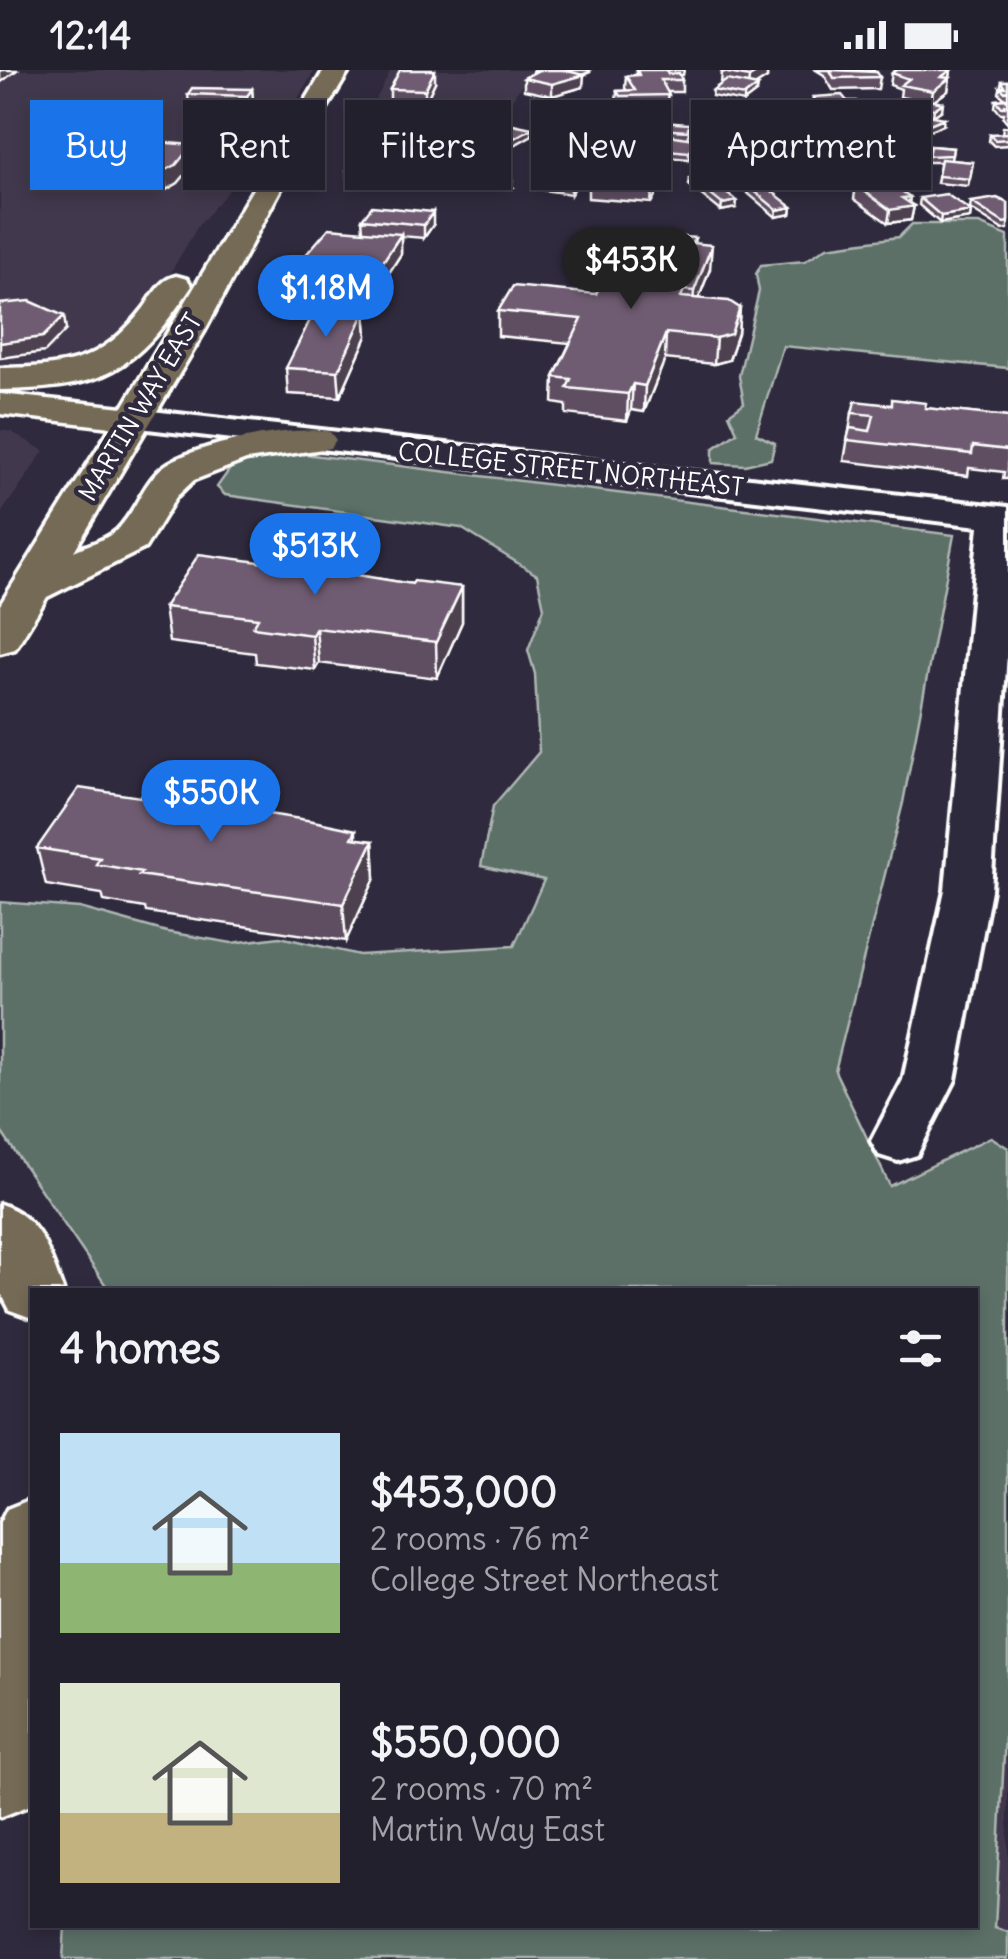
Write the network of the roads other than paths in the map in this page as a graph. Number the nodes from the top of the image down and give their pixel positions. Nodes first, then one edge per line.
1 (337, 70) edge
2 (260, 199) junction
3 (0, 378) edge
4 (0, 404) edge
5 (134, 419) junction
6 (316, 440) junction
7 (1003, 518) edge
8 (32, 588) junction
9 (0, 640) edge
10 (898, 1141) dead end
11 (0, 1228) edge
12 (30, 1288) edge
13 (30, 1546) edge
14 (0, 1778) edge

1 - 2 main road, MARTIN WAY EAST
2 - 3 main road
2 - 5 main road, MARTIN WAY EAST
4 - 5 main road
5 - 6 street, COLLEGE STREET NORTHEAST
5 - 8 main road, MARTIN WAY EAST
6 - 7 street, COLLEGE STREET NORTHEAST
6 - 8 main road
7 - 10 street
8 - 9 main road, MARTIN WAY EAST
11 - 12 main road
13 - 14 main road

